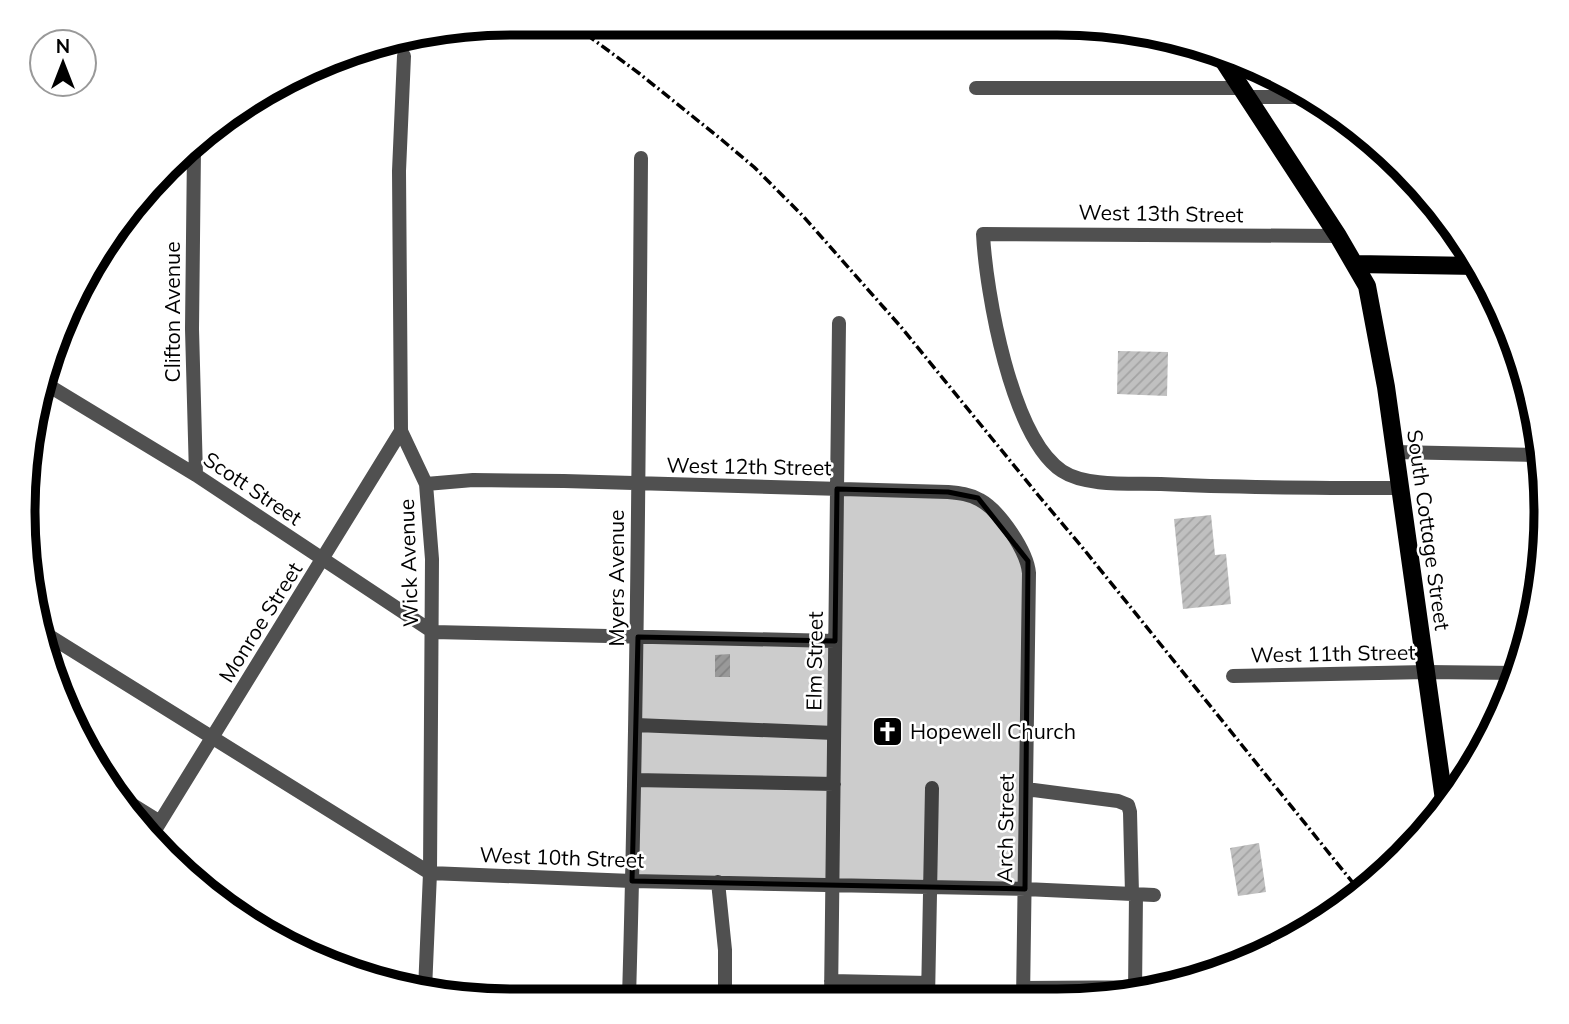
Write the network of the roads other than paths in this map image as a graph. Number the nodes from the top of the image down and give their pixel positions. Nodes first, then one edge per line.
1 (404, 55) dead end
2 (1228, 67) edge
3 (976, 88) dead end
4 (1244, 93) junction
5 (1290, 96) edge
6 (194, 156) edge
7 (641, 158) dead end
8 (1338, 236) junction
9 (1355, 264) junction
10 (1465, 265) edge
11 (839, 323) dead end
12 (51, 387) edge
13 (401, 431) junction
14 (1394, 452) junction
15 (1530, 454) edge
16 (196, 475) junction
17 (426, 484) junction
18 (637, 484) junction
19 (1400, 488) junction
20 (837, 489) junction
21 (323, 560) junction
22 (1029, 573) joint
23 (433, 632) junction
24 (638, 637) junction
25 (52, 638) edge
26 (835, 641) junction
27 (1426, 672) junction
28 (1506, 673) edge
29 (1233, 676) dead end
30 (636, 725) junction
31 (834, 733) junction
32 (212, 738) junction
33 (635, 780) junction
34 (834, 783) junction
35 (932, 788) dead end
36 (1026, 789) junction
37 (1443, 792) edge
38 (156, 828) edge
39 (430, 873) junction
40 (632, 881) junction
41 (718, 883) junction
42 (832, 885) junction
43 (930, 887) junction
44 (1025, 889) junction
45 (1134, 894) junction
46 (1154, 895) dead end
47 (425, 981) edge
48 (831, 981) junction
49 (1135, 982) edge
50 (928, 983) junction
51 (629, 989) edge
52 (726, 989) edge
53 (831, 989) edge
54 (928, 989) edge
55 (1023, 989) edge

1 - 13 street, Wick Avenue
2 - 4 main road, South Cottage Street
3 - 4 street
4 - 5 street
4 - 8 main road, South Cottage Street
6 - 16 street, Clifton Avenue
7 - 18 street, Myers Avenue
8 - 9 main road, South Cottage Street
8 - 19 street, West 13th Street
9 - 10 main road
9 - 14 main road, South Cottage Street
11 - 20 street, Elm Street
12 - 16 street, Scott Street
13 - 17 street, Wick Avenue
13 - 21 street, Monroe Street
14 - 15 street
14 - 19 main road, South Cottage Street
16 - 21 street, Scott Street
17 - 18 street, West 12th Street
17 - 23 street, Wick Avenue
18 - 20 street, West 12th Street
18 - 24 street, Myers Avenue
19 - 27 main road, South Cottage Street
20 - 22 street, West 12th Street
20 - 26 street, Elm Street
21 - 23 street, Scott Street
21 - 32 street, Monroe Street
22 - 36 street, Arch Street
23 - 24 street
23 - 39 street, Wick Avenue
24 - 26 street
24 - 30 street, Myers Avenue
25 - 32 street, West 10th Street
26 - 31 street, Elm Street
27 - 28 street, West 11th Street
27 - 29 street, West 11th Street
27 - 37 main road, South Cottage Street
30 - 31 street
30 - 33 street, Myers Avenue
31 - 34 street, Elm Street
32 - 38 street, Monroe Street
32 - 39 street, West 10th Street
33 - 34 street
33 - 40 street, Myers Avenue
34 - 42 street, Elm Street
35 - 43 street
36 - 44 street, Arch Street
36 - 45 street
39 - 40 street, West 10th Street
39 - 47 street, Wick Avenue
40 - 41 street, West 10th Street
40 - 51 street, Myers Avenue
41 - 42 street, West 10th Street
41 - 52 street
42 - 43 street, West 10th Street
42 - 48 street, Elm Street
43 - 44 street, West 10th Street
43 - 50 street
44 - 45 street, West 10th Street
44 - 55 street, Arch Street
45 - 46 street, West 10th Street
45 - 49 street
48 - 50 street
48 - 53 street, Elm Street
50 - 54 street

